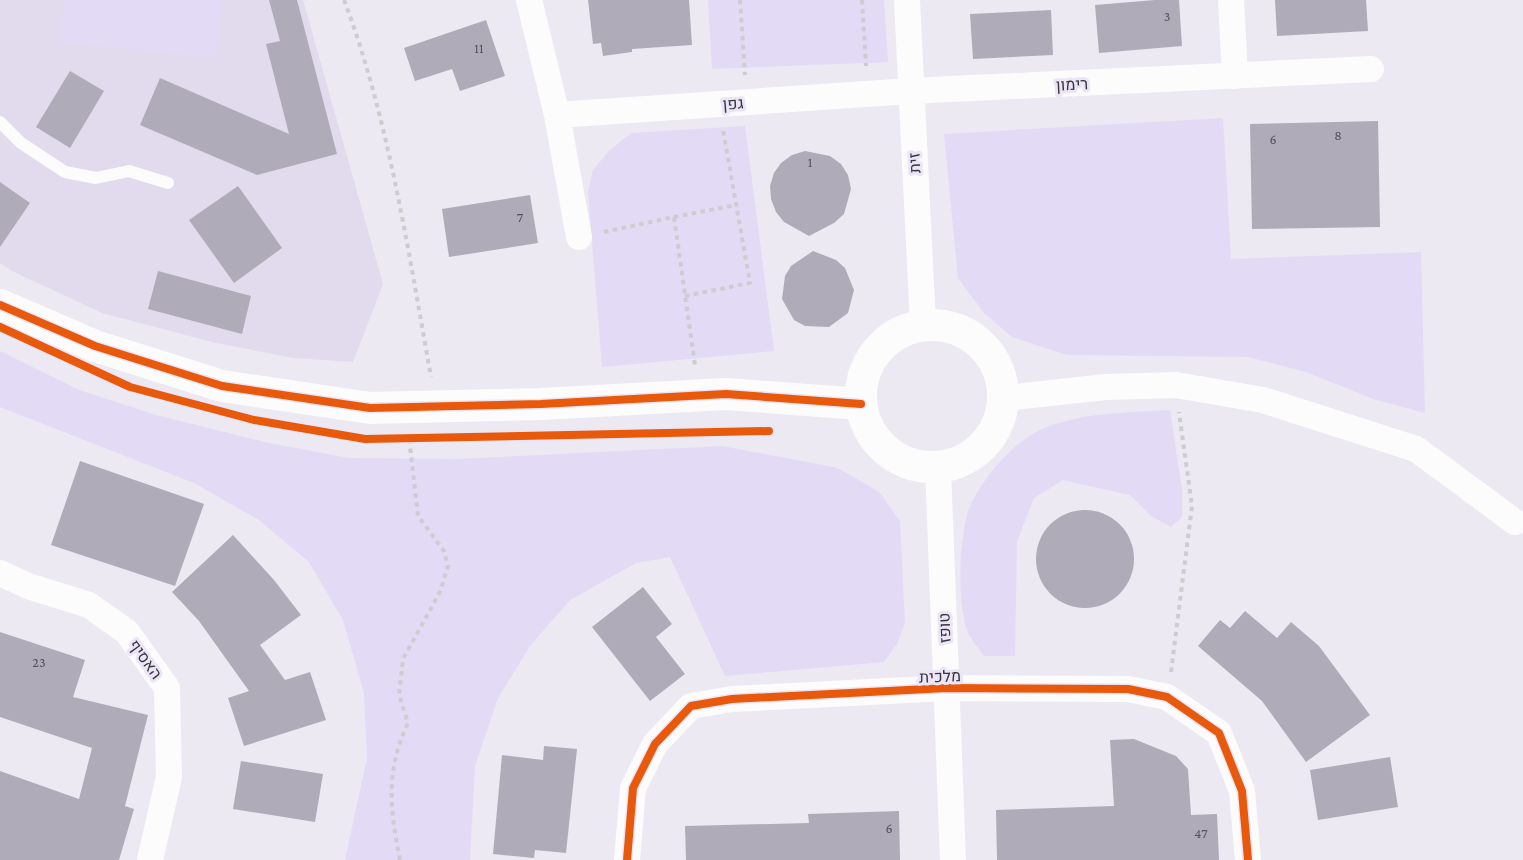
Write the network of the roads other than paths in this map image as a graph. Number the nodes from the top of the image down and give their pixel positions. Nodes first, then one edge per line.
1 (529, 0) edge
2 (907, 0) edge
3 (1231, 0) edge
4 (1371, 69) dead end
5 (1235, 76) junction
6 (910, 91) junction
7 (557, 115) junction
8 (0, 122) edge
9 (168, 183) dead end
10 (579, 237) road end
11 (0, 305) edge
12 (923, 325) junction
13 (1004, 398) junction
14 (861, 404) junction
15 (938, 468) junction
16 (1515, 522) dead end
17 (0, 573) edge
18 (947, 688) junction
19 (150, 860) edge
20 (627, 860) edge
21 (953, 860) edge
22 (1248, 860) edge

1 - 7 street
2 - 6 street, זית
3 - 5 street
4 - 5 street, רימון
5 - 6 street, רימון
6 - 7 street, גפן
6 - 12 street, זית
7 - 10 street
8 - 9 lane
11 - 14 street
12 - 13 street
12 - 14 street
13 - 15 street
13 - 16 street
14 - 15 street
15 - 18 street, טופז
17 - 19 street, האסיף
18 - 20 street, מלכית
18 - 21 street, טופז
18 - 22 street, מלכית

